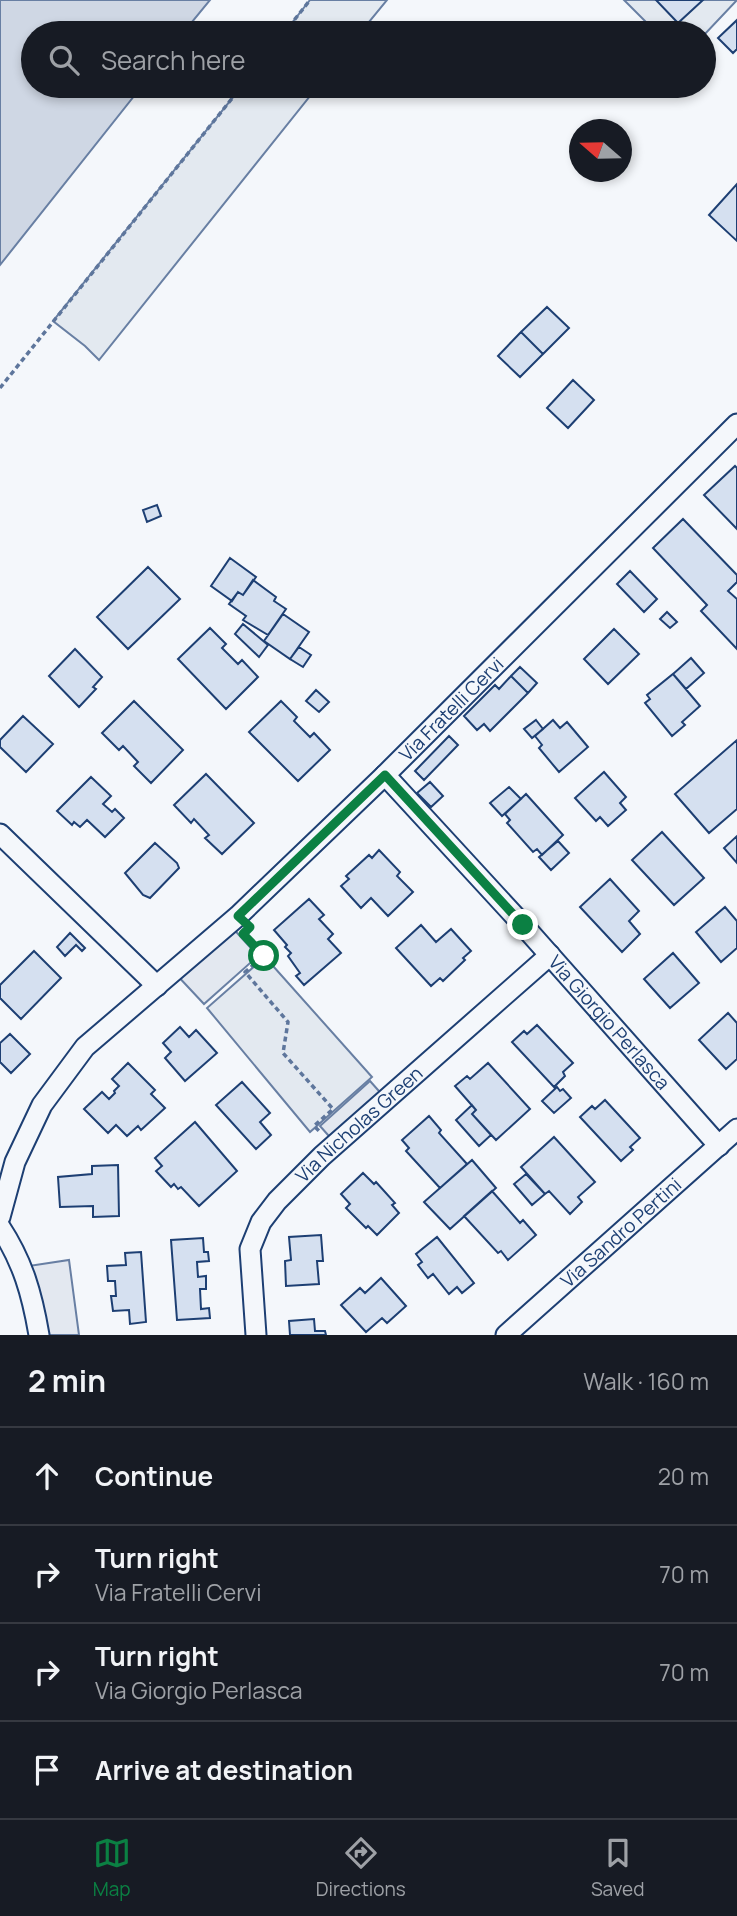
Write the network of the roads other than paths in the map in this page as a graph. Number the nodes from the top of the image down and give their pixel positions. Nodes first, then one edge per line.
1 (737, 425) edge
2 (385, 775) junction
3 (0, 834) edge
4 (550, 955) junction
5 (157, 986) junction
6 (737, 1129) edge
7 (719, 1146) junction
8 (0, 1217) edge
9 (0, 1227) edge
10 (39, 1335) edge
11 (256, 1335) edge
12 (506, 1335) edge

1 - 2 street, Via Fratelli Cervi
2 - 4 street, Via Giorgio Perlasca
2 - 5 street, Via Fratelli Cervi
3 - 5 street
4 - 7 street, Via Giorgio Perlasca
4 - 11 street, Via Nicholas Green
5 - 8 street, Via Fratelli Cervi
6 - 7 street, Via Sandro Pertini
7 - 12 street, Via Sandro Pertini
9 - 10 street

